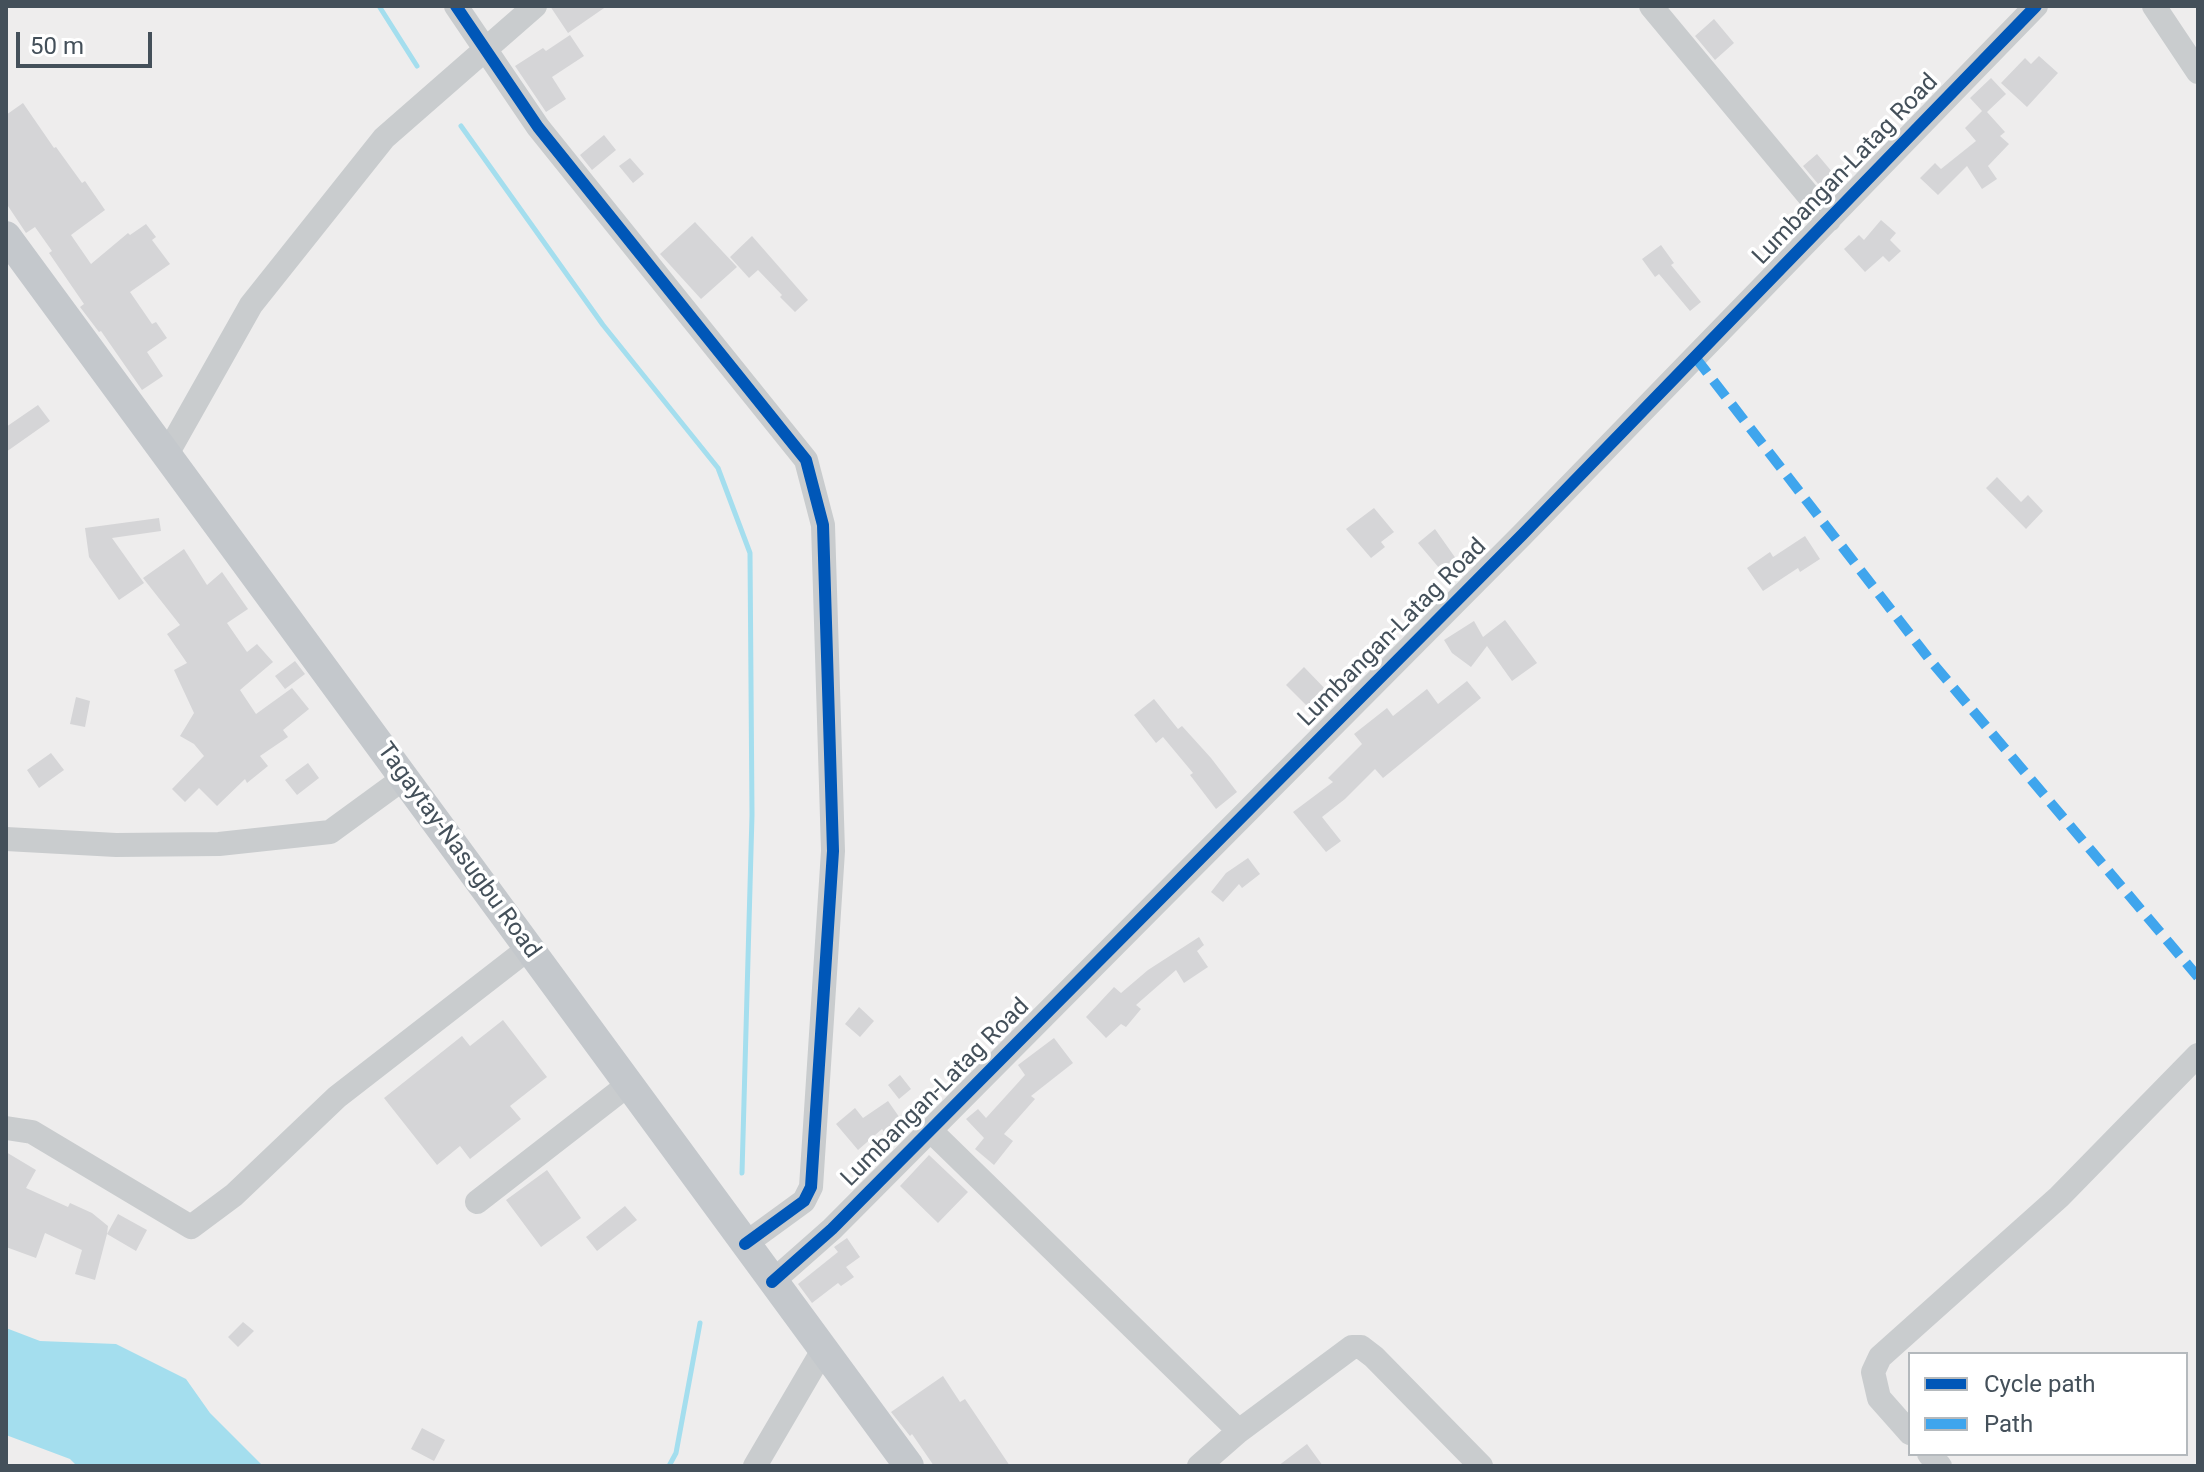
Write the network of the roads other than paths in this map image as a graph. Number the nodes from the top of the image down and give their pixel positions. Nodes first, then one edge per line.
1 (456, 6) edge
2 (535, 6) edge
3 (1651, 6) edge
4 (2036, 6) edge
5 (2154, 6) edge
6 (486, 50) junction
7 (2198, 72) edge
8 (1829, 220) junction
9 (6, 236) edge
10 (167, 454) junction
11 (404, 778) junction
12 (6, 839) edge
13 (529, 948) junction
14 (2198, 1055) edge
15 (629, 1084) junction
16 (6, 1128) edge
17 (930, 1130) junction
18 (477, 1202) dead end
19 (745, 1244) junction
20 (772, 1282) junction
21 (823, 1350) junction
22 (1239, 1431) junction
23 (1908, 1431) edge
24 (755, 1466) edge
25 (909, 1466) edge
26 (1199, 1466) edge
27 (1481, 1466) edge

1 - 6 street
2 - 6 street
3 - 8 street
4 - 8 street, Lumbangan-Latag Road
5 - 7 street
6 - 10 street
6 - 19 street
8 - 17 street, Lumbangan-Latag Road
9 - 10 main road, Tagaytay-Nasugbu Road
10 - 11 main road, Tagaytay-Nasugbu Road
11 - 12 street
11 - 13 main road, Tagaytay-Nasugbu Road
13 - 15 main road, Tagaytay-Nasugbu Road
13 - 16 street
14 - 23 street
15 - 18 street
15 - 19 main road, Tagaytay-Nasugbu Road
17 - 20 street, Lumbangan-Latag Road
17 - 22 street
19 - 20 main road, Tagaytay-Nasugbu Road
20 - 21 main road, Tagaytay-Nasugbu Road
21 - 24 street
21 - 25 main road, Tagaytay-Nasugbu Road
22 - 26 street
22 - 27 street

